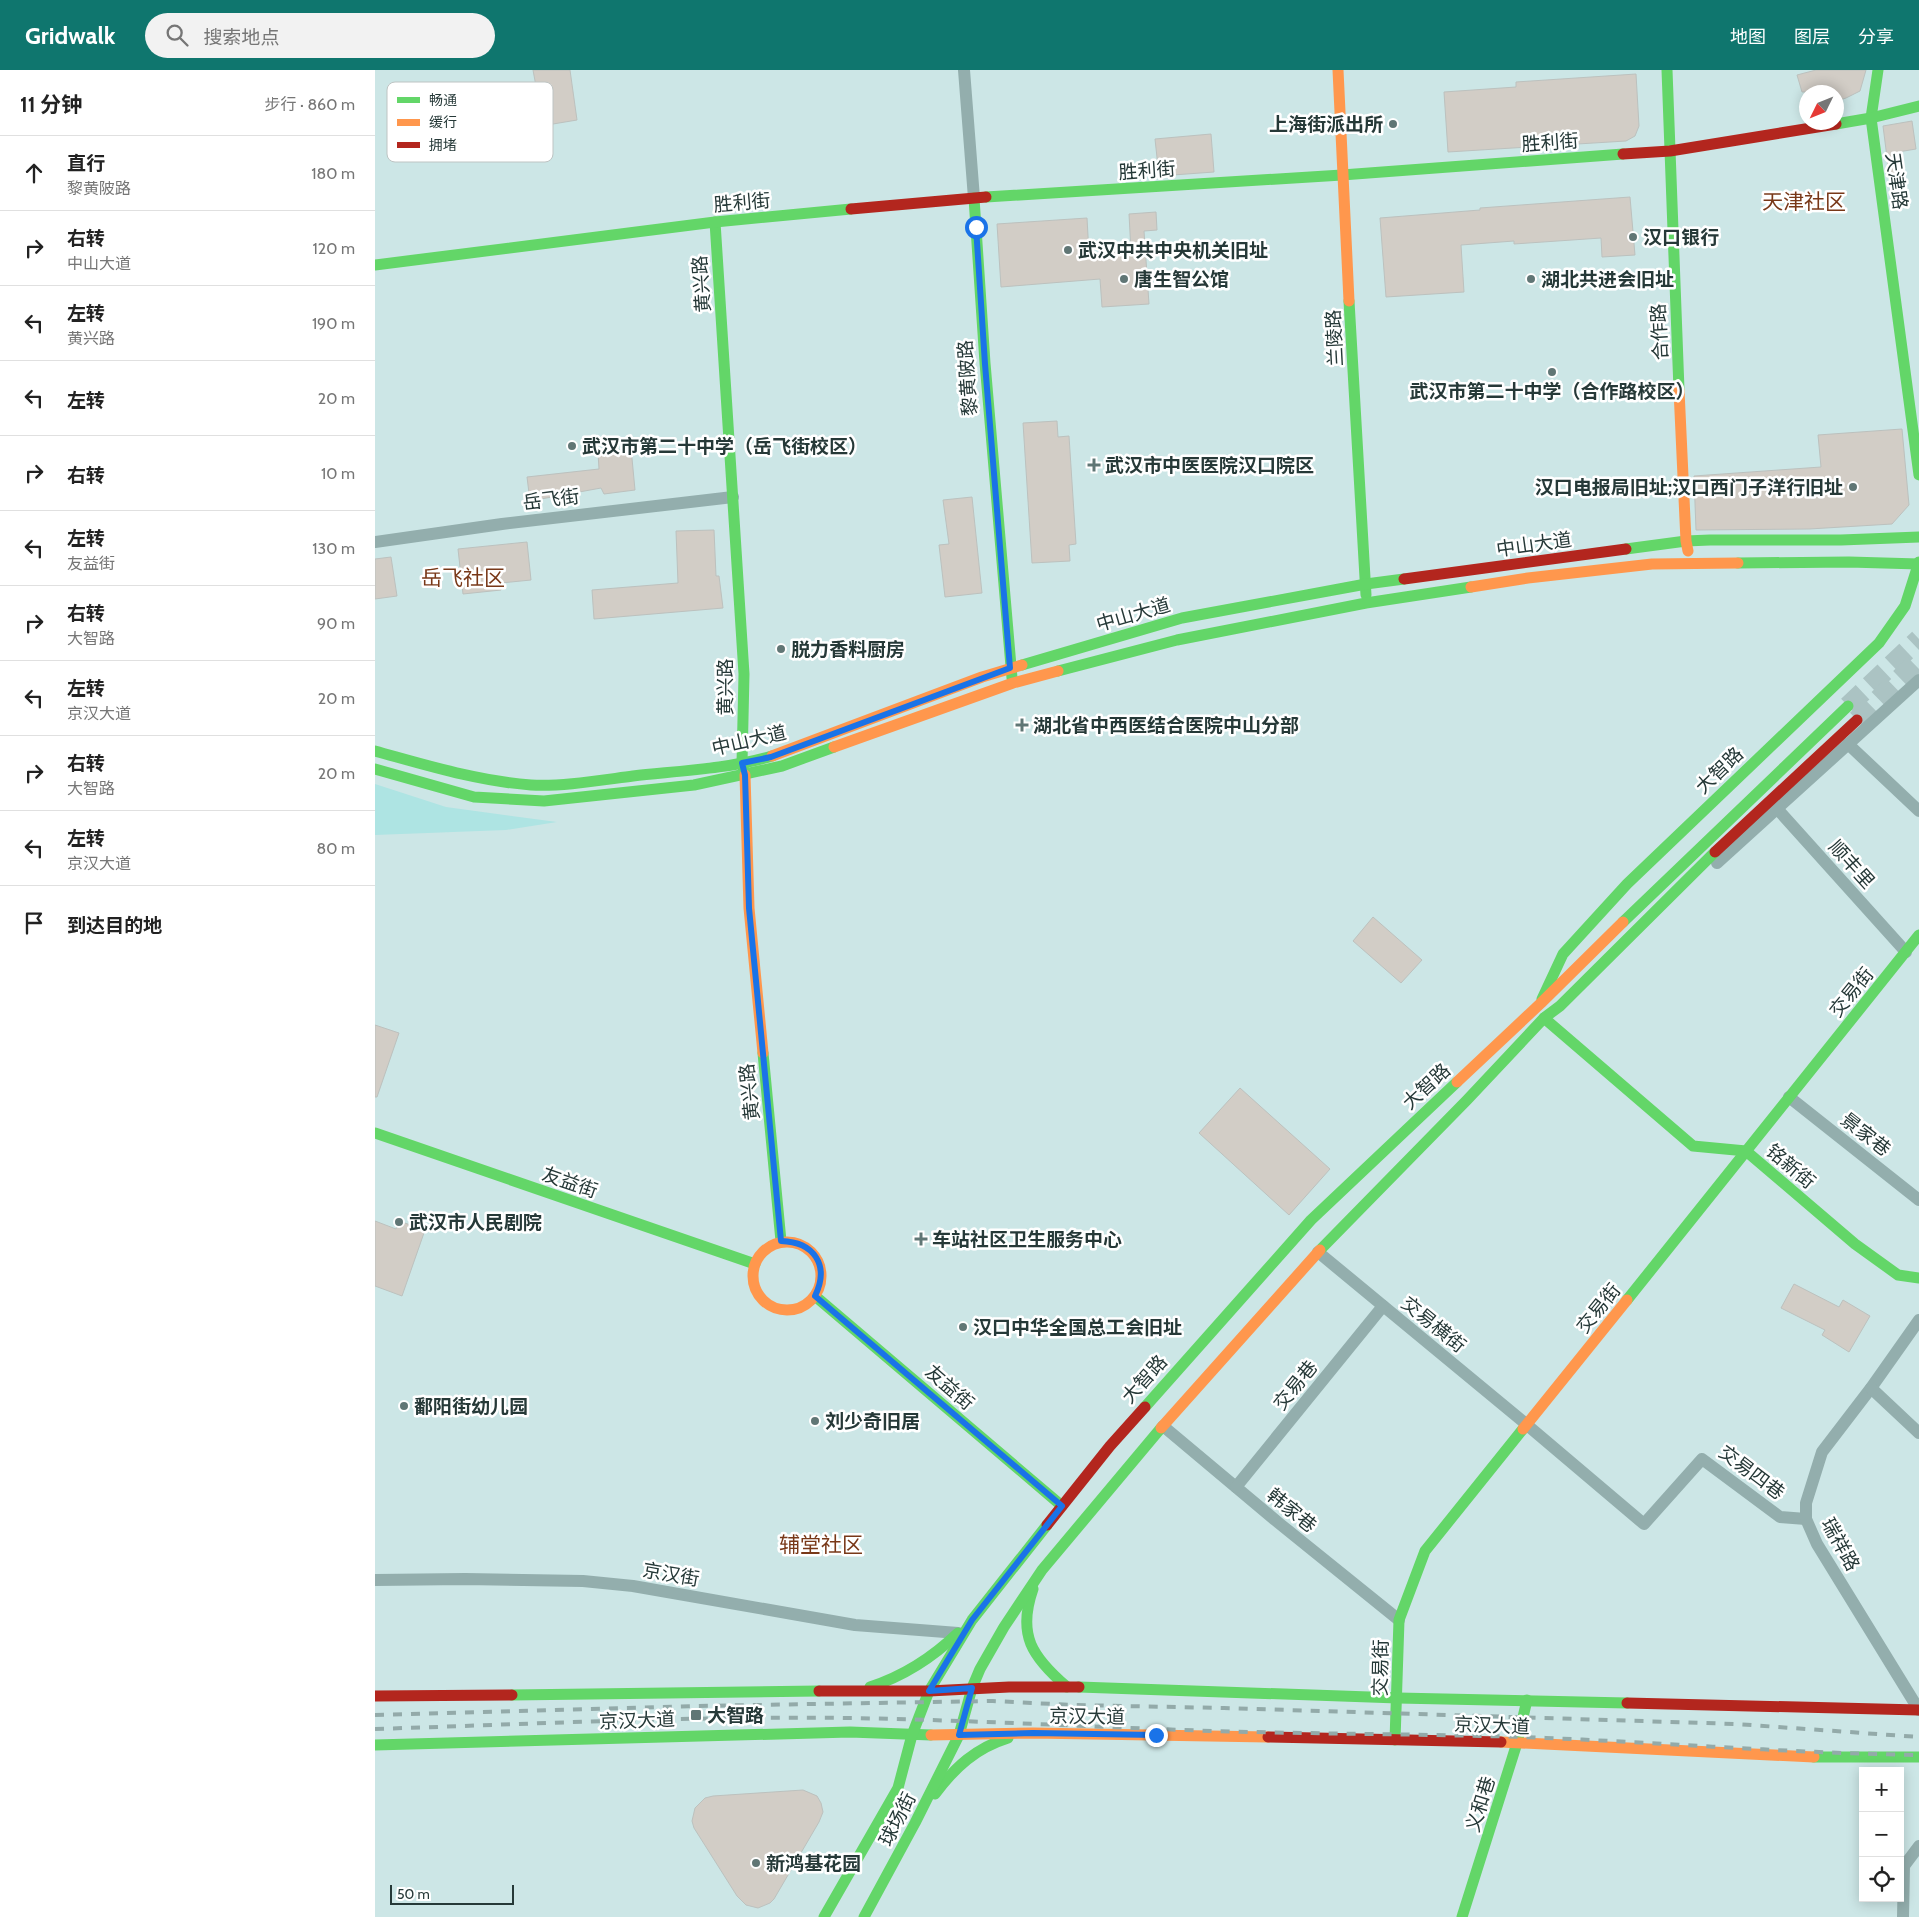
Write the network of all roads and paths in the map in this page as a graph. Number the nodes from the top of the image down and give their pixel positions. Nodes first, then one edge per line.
1 (964, 70) edge
2 (1338, 70) edge
3 (1667, 70) edge
4 (1878, 70) edge
5 (1919, 106) edge
6 (1871, 118) junction
7 (1669, 151) junction
8 (1342, 175) junction
9 (974, 198) junction
10 (715, 222) junction
11 (375, 265) edge
12 (1919, 475) edge
13 (733, 497) junction
14 (1919, 537) edge
15 (1686, 541) junction
16 (375, 542) edge
17 (1690, 563) junction
18 (1919, 563) edge
19 (1366, 584) junction
20 (1366, 603) junction
21 (1010, 668) junction
22 (1919, 680) edge
23 (1013, 684) junction
24 (1849, 706) tunnel mouth
25 (1857, 720) tunnel mouth
26 (1848, 744) junction
27 (375, 751) edge
28 (742, 763) junction
29 (375, 769) edge
30 (745, 775) junction
31 (1774, 805) junction
32 (1919, 811) edge
33 (1919, 935) edge
34 (1906, 952) junction
35 (1541, 1003) junction
36 (1559, 1006) joint
37 (1544, 1018) junction
38 (1789, 1097) junction
39 (375, 1132) edge
40 (1746, 1151) junction
41 (1919, 1200) edge
42 (781, 1241) junction
43 (1318, 1252) junction
44 (755, 1264) junction
45 (1919, 1278) edge
46 (815, 1296) junction
47 (1383, 1306) junction
48 (1919, 1320) edge
49 (1871, 1388) junction
50 (1527, 1424) junction
51 (1163, 1426) junction
52 (1919, 1433) edge
53 (1236, 1488) junction
54 (1062, 1506) junction
55 (1806, 1519) junction
56 (1644, 1524) joint
57 (1042, 1570) junction
58 (375, 1580) edge
59 (1399, 1620) junction
60 (958, 1633) joint
61 (1067, 1687) junction
62 (972, 1688) junction
63 (929, 1691) junction
64 (856, 1692) junction
65 (375, 1696) edge
66 (1398, 1698) junction
67 (1527, 1700) junction
68 (1919, 1710) edge
69 (1029, 1733) junction
70 (912, 1735) junction
71 (959, 1735) junction
72 (1395, 1740) junction
73 (1517, 1743) junction
74 (375, 1745) edge
75 (1919, 1758) edge
76 (915, 1823) junction
77 (1919, 1846) edge
78 (824, 1917) edge
79 (865, 1917) edge
80 (1463, 1917) edge
81 (1903, 1917) edge

1 - 9 street, 黎黄陂路
2 - 8 main road, 兰陵路
3 - 7 main road, 合作路
4 - 6 main road, 天津路
5 - 6 main road, 胜利街
6 - 7 main road, 胜利街
6 - 12 main road, 天津路
7 - 8 main road, 胜利街
7 - 15 main road, 合作路
8 - 9 main road, 胜利街
8 - 19 main road, 兰陵路
9 - 10 main road, 胜利街
9 - 21 main road, 黎黄陂路
10 - 11 main road, 胜利街
10 - 13 main road, 黄兴路
13 - 16 street, 岳飞街
13 - 28 main road, 黄兴路
14 - 15 main road, 中山大道
15 - 17 main road, 合作路
15 - 19 main road, 中山大道
17 - 18 main road, 中山大道
17 - 20 main road, 中山大道
18 - 35 main road, 大智路
19 - 20 main road, 兰陵路
19 - 21 main road, 中山大道
20 - 23 main road, 中山大道
21 - 23 main road, 黎黄陂路
21 - 28 main road, 中山大道
22 - 26 street, 大智路
23 - 30 main road, 中山大道
24 - 35 main road, 大智路
25 - 31 main road, 大智路
26 - 31 street, 大智路
26 - 32 street
27 - 28 main road, 中山大道
28 - 30 main road, 黄兴路
29 - 30 main road, 中山大道
30 - 42 main road, 黄兴路
31 - 34 street, 顺丰里
31 - 36 street, 大智路
33 - 34 main road, 交易街
34 - 38 main road, 交易街
35 - 54 main road, 大智路
36 - 37 main road, 大智路
37 - 40 main road, 铭新街
37 - 43 main road, 大智路
38 - 40 main road, 交易街
38 - 41 street, 景家巷
39 - 44 main road, 友益街
40 - 45 main road, 铭新街
40 - 50 main road, 交易街
42 - 44 main road
42 - 46 main road
43 - 47 street, 交易横街
43 - 51 main road, 大智路
44 - 46 main road
46 - 54 main road, 友益街
47 - 50 street, 交易横街
47 - 53 street, 交易巷
48 - 49 street, 瑞祥路
49 - 52 street
49 - 55 street, 瑞祥路
50 - 56 street, 交易横街
50 - 59 main road, 交易街
51 - 53 street, 韩家巷
51 - 57 main road, 大智路
53 - 59 street, 韩家巷
54 - 63 main road, 大智路
55 - 56 street, 交易四巷
55 - 68 street, 瑞祥路
57 - 61 main road
57 - 62 main road, 大智路
58 - 60 street, 京汉街
59 - 66 main road, 交易街
60 - 64 main road
61 - 62 main road, 京汉大道
61 - 66 main road, 京汉大道
62 - 63 main road, 京汉大道
62 - 71 main road, 大智路
63 - 64 main road, 京汉大道
63 - 70 main road, 大智路
64 - 65 main road, 京汉大道
66 - 67 main road, 京汉大道
66 - 72 main road, 交易街
67 - 68 main road, 京汉大道
67 - 73 main road, 义和巷
69 - 71 main road, 京汉大道
69 - 72 main road, 京汉大道
69 - 76 main road
70 - 71 main road, 京汉大道
70 - 74 main road, 京汉大道
70 - 78 main road, 球场街
71 - 76 main road, 球场街
72 - 73 main road, 京汉大道
73 - 75 main road, 京汉大道
73 - 80 main road, 义和巷
76 - 79 main road, 球场街
77 - 81 street

